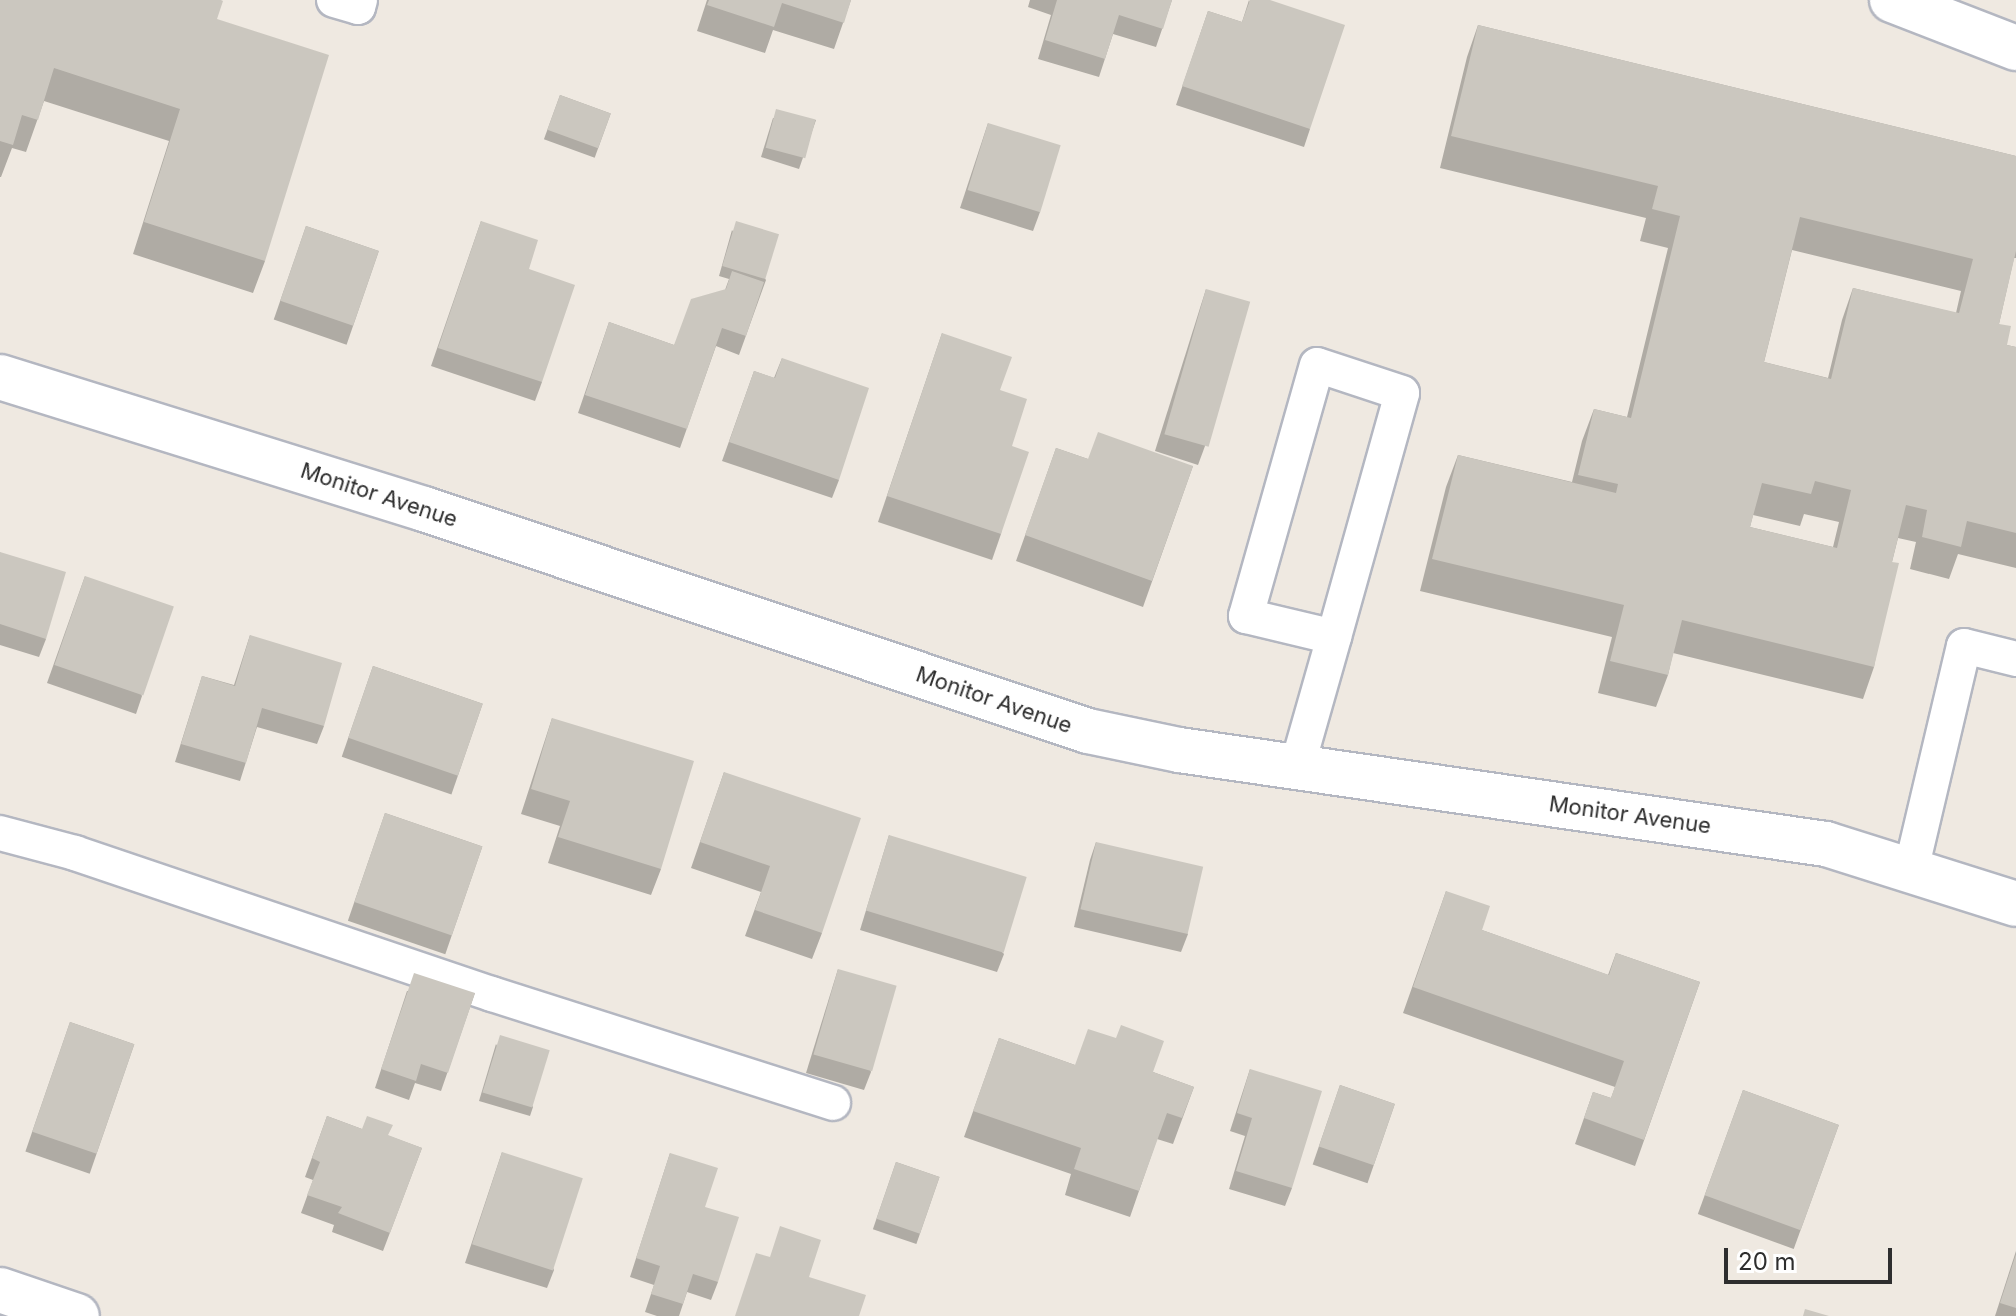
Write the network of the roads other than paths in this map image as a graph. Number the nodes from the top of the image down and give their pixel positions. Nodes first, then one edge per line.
1 (334, 0) edge
2 (360, 0) edge
3 (1892, 0) edge
4 (2016, 48) edge
5 (0, 377) edge
6 (1334, 637) junction
7 (2016, 659) edge
8 (1297, 767) junction
9 (0, 833) edge
10 (1911, 870) junction
11 (2016, 904) edge
12 (833, 1103) dead end
13 (0, 1290) edge
14 (77, 1316) edge

1 - 2 lane
3 - 4 street
5 - 8 street, Monitor Avenue
6 - 6 lane
6 - 8 lane
7 - 10 lane
8 - 10 street, Monitor Avenue
9 - 12 lane
10 - 11 street, Monitor Avenue
13 - 14 street

